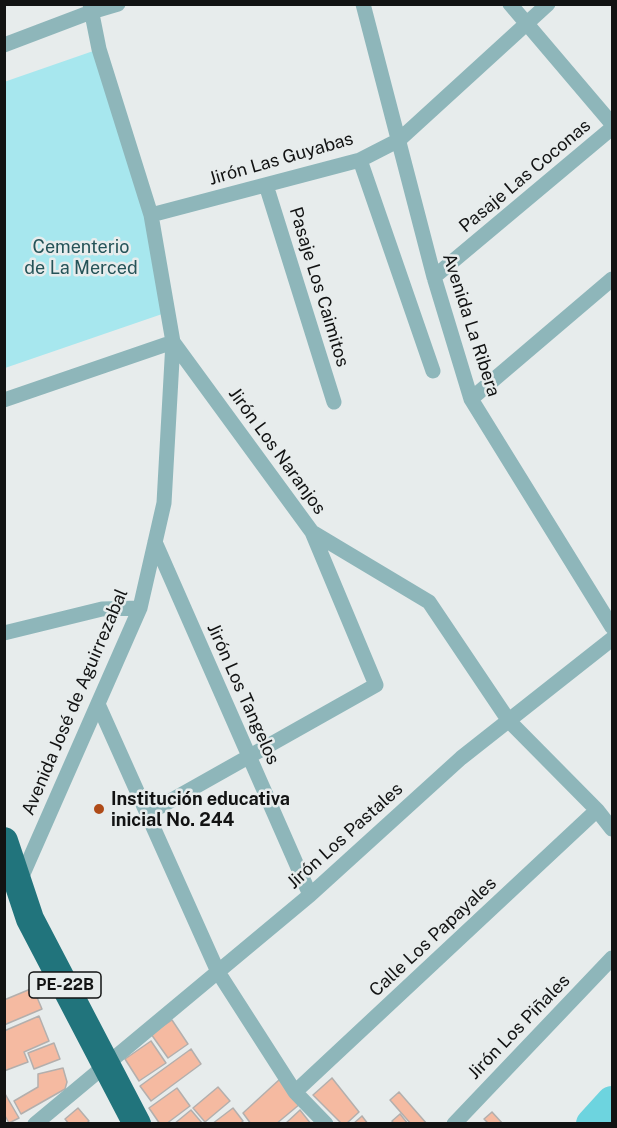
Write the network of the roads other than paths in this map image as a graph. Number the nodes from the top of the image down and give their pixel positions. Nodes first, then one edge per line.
1 (118, 4) edge
2 (363, 4) edge
3 (510, 4) edge
4 (548, 4) edge
5 (90, 8) edge
6 (526, 23) junction
7 (4, 45) edge
8 (612, 126) edge
9 (399, 140) junction
10 (360, 160) junction
11 (266, 184) junction
12 (151, 215) junction
13 (434, 277) junction
14 (612, 279) edge
15 (173, 342) junction
16 (434, 371) dead end
17 (471, 399) junction
18 (4, 400) edge
19 (334, 402) dead end
20 (312, 532) junction
21 (155, 542) junction
22 (140, 608) junction
23 (612, 627) edge
24 (4, 633) edge
25 (612, 639) edge
26 (98, 704) junction
27 (509, 721) junction
28 (249, 757) junction
29 (597, 810) junction
30 (147, 814) junction
31 (612, 829) edge
32 (4, 841) edge
33 (19, 884) junction
34 (310, 895) junction
35 (612, 958) edge
36 (218, 972) junction
37 (106, 1065) junction
38 (295, 1092) junction
39 (35, 1124) edge
40 (136, 1124) edge
41 (326, 1124) edge
42 (454, 1124) edge

1 - 5 street
2 - 9 street, Avenida La Ribera
3 - 6 street
4 - 6 street, Jirón Las Guyabas
5 - 7 street
5 - 12 street, Avenida José de Aguirrezabal
6 - 8 street
6 - 9 street, Jirón Las Guyabas
8 - 13 street, Pasaje Las Coconas
9 - 10 street, Jirón Las Guyabas
9 - 13 street, Avenida La Ribera
10 - 11 street, Jirón Las Guyabas
10 - 16 street
11 - 12 street, Jirón Las Guyabas
11 - 19 street, Pasaje Los Caimitos
12 - 15 street, Avenida José de Aguirrezabal
13 - 17 street, Avenida La Ribera
14 - 17 street
15 - 18 street
15 - 20 street, Jirón Los Naranjos
15 - 21 street, Avenida José de Aguirrezabal
17 - 23 street, Avenida La Ribera
20 - 27 street, Jirón Los Naranjos
20 - 28 street
21 - 22 street, Avenida José de Aguirrezabal
21 - 28 street, Jirón Los Tangelos
22 - 24 street
22 - 26 street, Avenida José de Aguirrezabal
25 - 27 street, Jirón Los Pastales
26 - 30 street
26 - 33 street, Avenida José de Aguirrezabal
27 - 29 street, Jirón Los Naranjos
27 - 34 street, Jirón Los Pastales
28 - 30 street
28 - 34 street, Jirón Los Tangelos
29 - 31 street, Jirón Los Naranjos
29 - 38 street, Calle Los Papayales
30 - 36 street
32 - 33 highway, PE-22B
33 - 37 highway, PE-22B
34 - 36 street, Jirón Los Pastales
35 - 42 street, Jirón Los Piñales
36 - 37 street, Jirón Los Pastales
36 - 38 street
37 - 39 street, Jirón Los Pastales
37 - 40 highway, PE-22B
38 - 41 street

